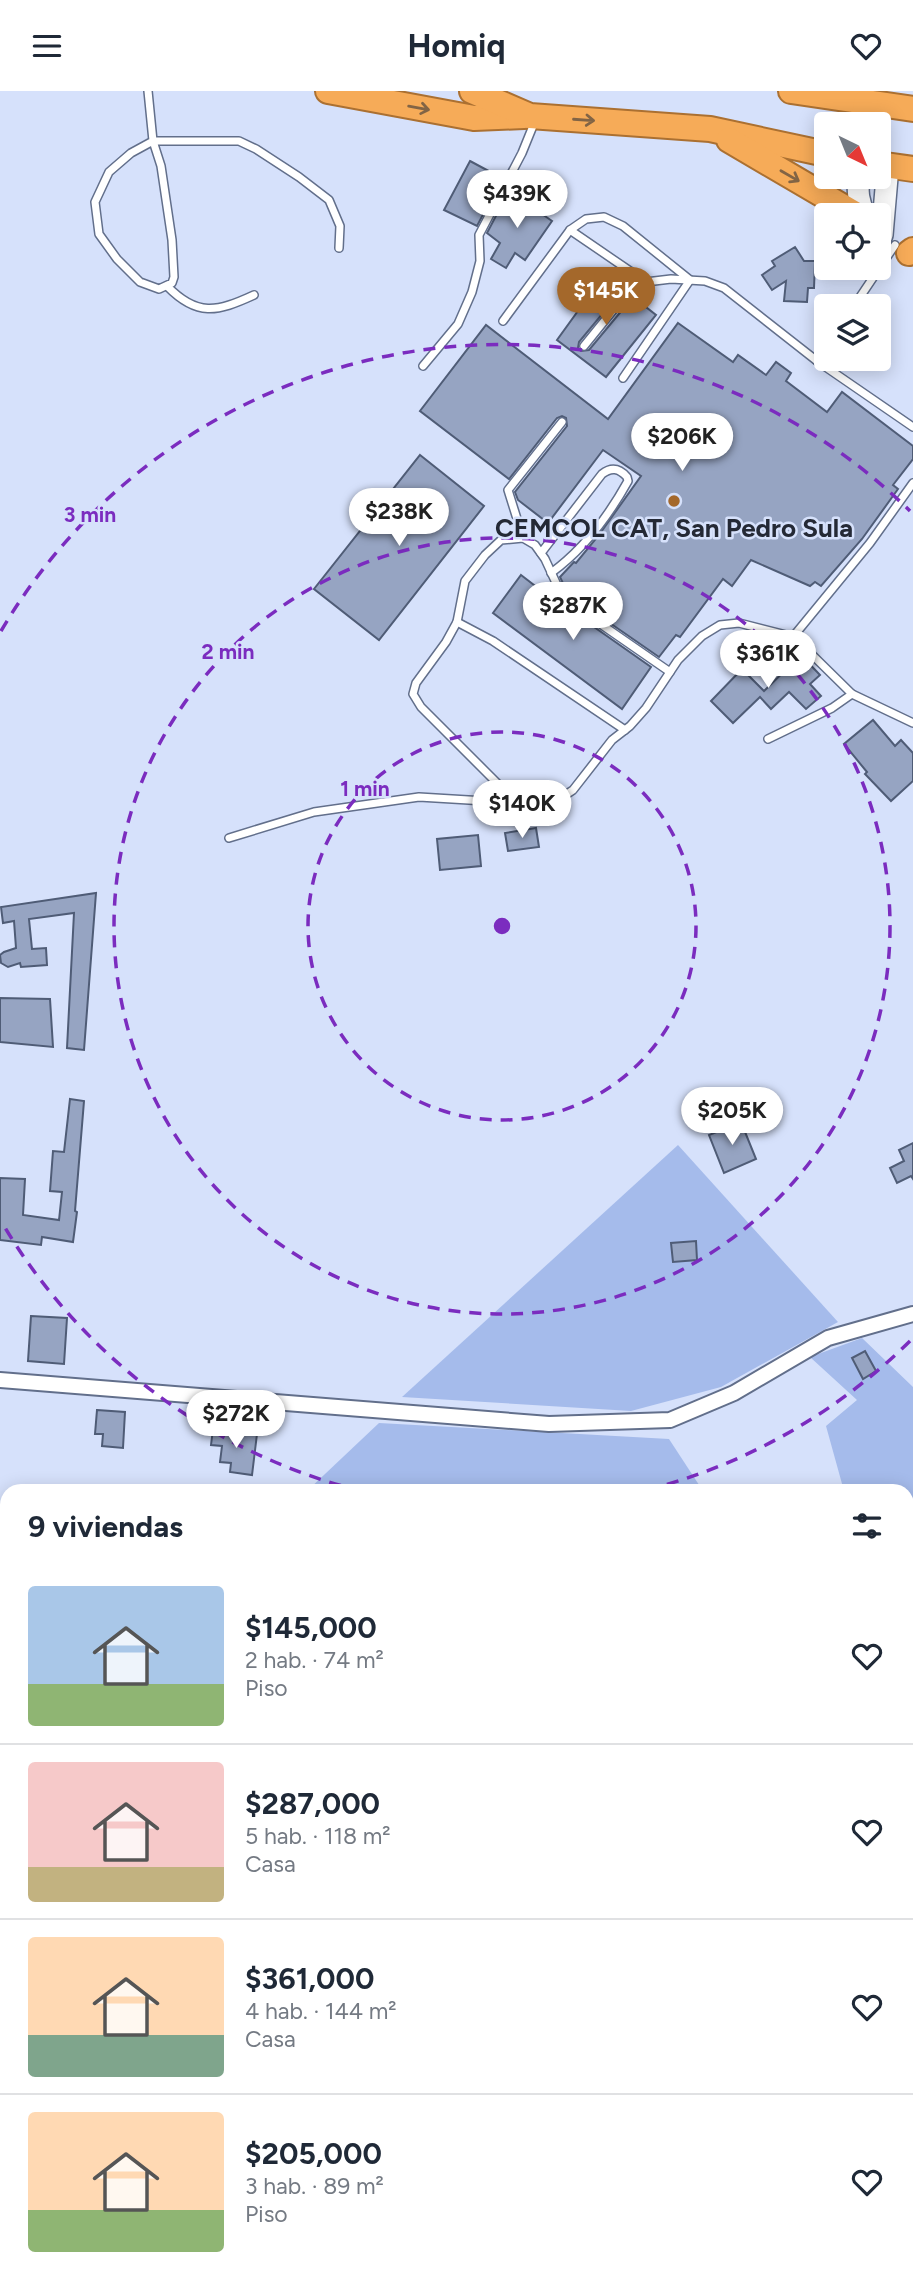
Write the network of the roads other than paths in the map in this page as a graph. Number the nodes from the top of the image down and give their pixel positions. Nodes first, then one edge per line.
1 (148, 91) edge
2 (328, 91) edge
3 (472, 91) edge
4 (790, 91) edge
5 (913, 109) edge
6 (861, 112) edge
7 (876, 112) edge
8 (533, 116) junction
9 (710, 129) junction
10 (153, 141) junction
11 (814, 151) edge
12 (891, 166) edge
13 (913, 169) edge
14 (888, 189) edge
15 (836, 203) edge
16 (569, 230) junction
17 (899, 245) edge
18 (339, 247) dead end
19 (690, 280) junction
20 (646, 282) junction
21 (167, 286) junction
22 (863, 294) edge
23 (254, 295) dead end
24 (503, 321) dead end
25 (584, 346) dead end
26 (814, 359) edge
27 (423, 366) dead end
28 (832, 371) edge
29 (623, 378) dead end
30 (562, 422) dead end
31 (913, 427) edge
32 (913, 483) edge
33 (523, 538) junction
34 (541, 553) junction
35 (551, 573) junction
36 (457, 622) junction
37 (794, 637) junction
38 (774, 660) dead end
39 (670, 672) junction
40 (852, 694) junction
41 (913, 723) edge
42 (625, 730) junction
43 (768, 739) dead end
44 (517, 803) junction
45 (229, 838) dead end
46 (913, 1314) edge
47 (0, 1380) edge

1 - 10 lane
2 -> 8 highway
3 - 8 highway
4 - 6 highway
5 - 7 highway
8 -> 9 highway
8 - 27 lane
9 - 11 highway
9 -> 15 highway
10 - 18 lane
10 - 21 lane
10 - 21 lane
12 - 13 highway
14 - 17 main road
16 - 19 lane
16 - 20 lane
16 - 24 lane
17 - 22 lane
19 - 20 lane
19 - 26 lane
19 - 29 lane
20 - 25 lane
21 - 23 lane
28 - 31 lane
30 - 33 lane
32 - 37 lane
33 - 34 lane
33 - 36 lane
34 - 35 lane
34 - 35 lane
35 - 39 lane
36 - 42 lane
36 - 44 lane
37 - 38 lane
37 - 39 lane
37 - 40 lane
39 - 42 lane
40 - 41 lane
40 - 43 lane
42 - 44 lane
44 - 45 lane
46 - 47 street

